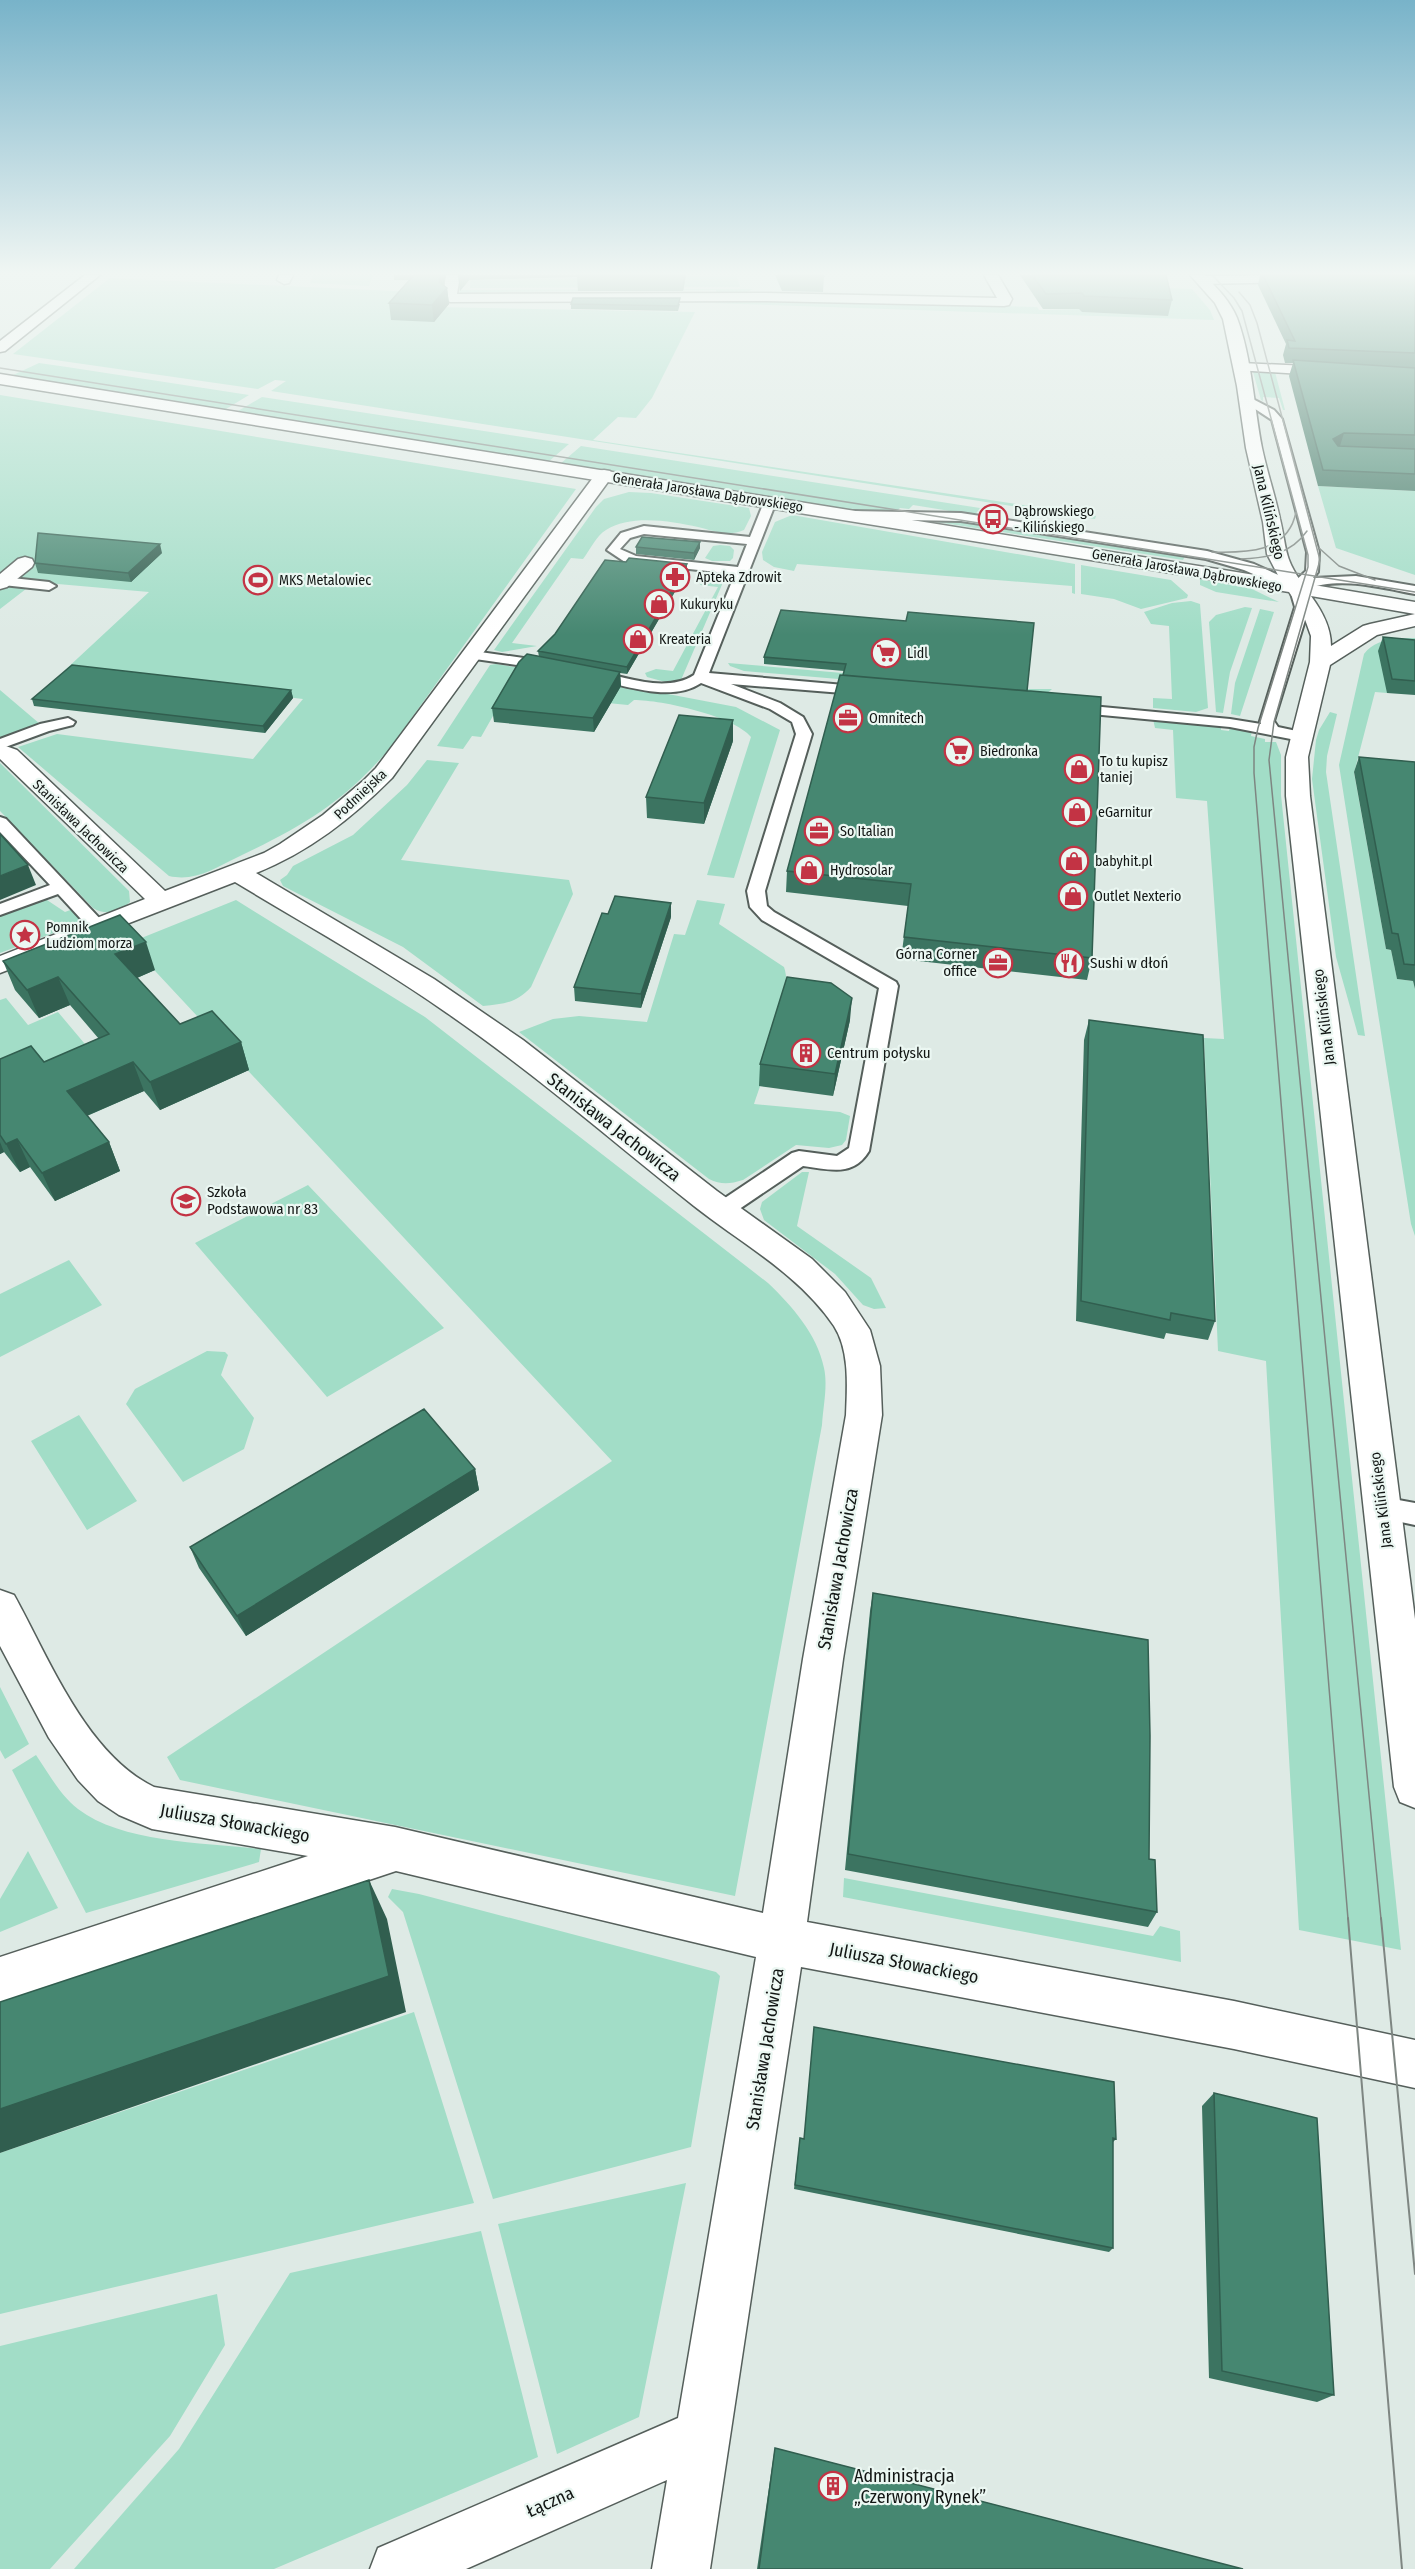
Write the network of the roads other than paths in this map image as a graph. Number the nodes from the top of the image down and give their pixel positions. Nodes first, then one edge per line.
1 (99, 395) edge
2 (1246, 395) edge
3 (1247, 399) junction
4 (604, 476) junction
5 (770, 502) junction
6 (850, 515) junction
7 (754, 541) junction
8 (25, 563) dead end
9 (743, 571) junction
10 (1, 582) edge
11 (49, 586) dead end
12 (1296, 588) junction
13 (1415, 590) edge
14 (1415, 608) edge
15 (1415, 620) edge
16 (473, 655) junction
17 (1320, 662) junction
18 (700, 677) junction
19 (877, 692) edge
20 (1053, 707) edge
21 (68, 722) dead end
22 (1272, 730) junction
23 (1301, 736) junction
24 (0, 744) edge
25 (0, 751) edge
26 (0, 822) edge
27 (238, 873) junction
28 (61, 887) junction
29 (162, 902) junction
30 (0, 910) edge
31 (98, 927) junction
32 (0, 965) edge
33 (721, 1211) junction
34 (1398, 1511) edge
35 (0, 1607) edge
36 (1415, 1787) edge
37 (395, 1850) junction
38 (783, 1940) junction
39 (0, 1980) edge
40 (1415, 2064) edge
41 (702, 2436) junction
42 (399, 2569) edge
43 (681, 2569) edge

1 - 4 street, Generała Jarosława Dąbrowskiego
2 - 3 street, Jana Kilińskiego
3 - 12 street, Jana Kilińskiego
3 - 12 lane
4 - 5 street, Generała Jarosława Dąbrowskiego
4 - 16 street, Podmiejska
5 - 6 street, Generała Jarosława Dąbrowskiego
5 - 7 lane
6 - 12 street, Generała Jarosława Dąbrowskiego
6 - 12 lane
7 - 9 lane
7 - 9 lane
8 - 10 street
9 - 18 lane
10 - 11 lane
12 - 13 lane
12 - 14 street, Generała Jarosława Dąbrowskiego
12 - 17 street, Jana Kilińskiego
12 - 22 lane
15 - 17 street
16 - 18 lane
16 - 27 street, Podmiejska
17 - 23 street, Jana Kilińskiego
18 - 19 lane
18 - 33 lane
20 - 22 lane
21 - 24 lane
22 - 23 lane
23 - 34 street, Jana Kilińskiego
25 - 29 street, Stanisława Jachowicza
26 - 28 lane
27 - 29 street, Podmiejska
27 - 33 street, Stanisława Jachowicza
28 - 30 lane
28 - 31 lane
29 - 31 street, Podmiejska
31 - 32 street, Podmiejska
33 - 38 street, Stanisława Jachowicza
34 - 36 street, Jana Kilińskiego
35 - 37 street, Juliusza Słowackiego
37 - 38 street, Juliusza Słowackiego
37 - 39 street
38 - 40 street, Juliusza Słowackiego
38 - 41 street, Stanisława Jachowicza
41 - 42 street, Łączna
41 - 43 street, Stanisława Jachowicza

